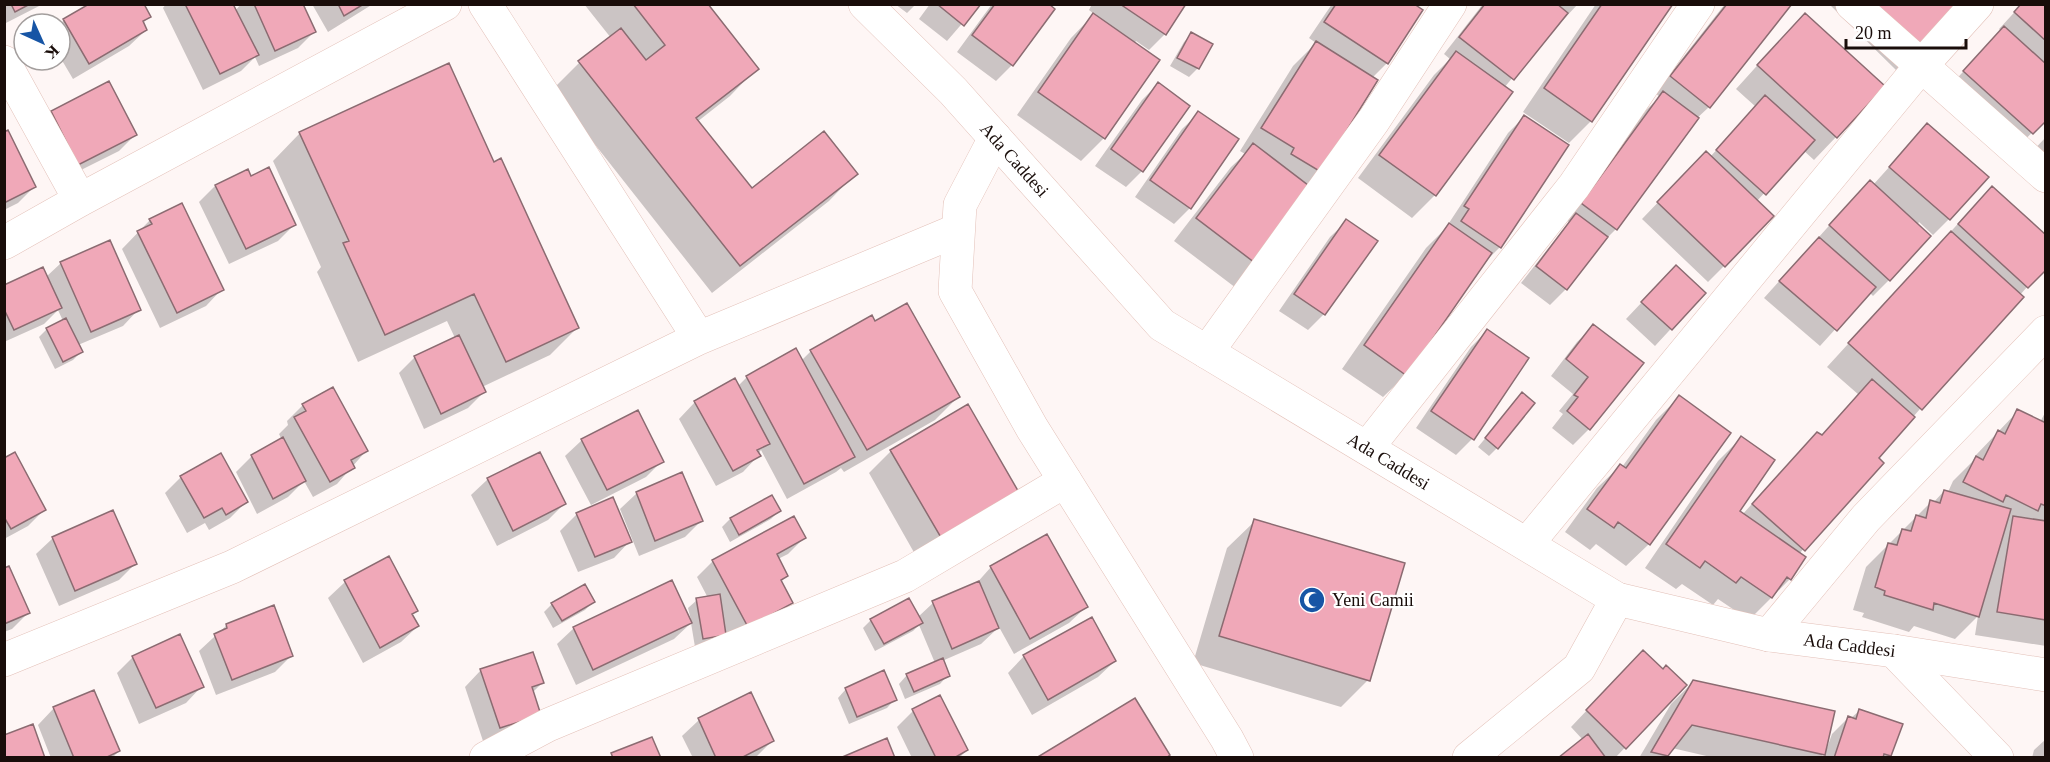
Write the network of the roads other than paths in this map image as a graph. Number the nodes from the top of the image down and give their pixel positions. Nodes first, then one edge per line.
1 (445, 4) edge
2 (484, 4) edge
3 (865, 4) edge
4 (1450, 4) edge
5 (1698, 4) edge
6 (1852, 4) edge
7 (1977, 4) edge
8 (4, 62) edge
9 (1921, 66) junction
10 (995, 138) junction
11 (2046, 176) edge
12 (80, 200) junction
13 (958, 230) junction
14 (4, 243) edge
15 (2046, 332) edge
16 (699, 338) junction
17 (1207, 352) junction
18 (1367, 448) junction
19 (1065, 481) junction
20 (1527, 544) junction
21 (1617, 599) junction
22 (1769, 635) junction
23 (1894, 651) junction
24 (4, 660) edge
25 (2046, 675) edge
26 (486, 758) edge
27 (1236, 758) edge
28 (1469, 758) edge
29 (1997, 758) edge

1 - 12 street
2 - 16 street
3 - 10 street, Ada Caddesi
4 - 17 street
5 - 18 street
6 - 9 street
7 - 9 street
8 - 12 street
9 - 11 street
9 - 20 street
10 - 13 street
10 - 17 street, Ada Caddesi
12 - 14 street
13 - 16 street
13 - 19 street
15 - 22 street
16 - 24 street
17 - 18 street, Ada Caddesi
18 - 20 street, Ada Caddesi
19 - 26 street
19 - 27 street
20 - 21 street, Ada Caddesi
21 - 22 street, Ada Caddesi
21 - 28 street
22 - 23 street, Ada Caddesi
23 - 25 street, Ada Caddesi
23 - 29 street

